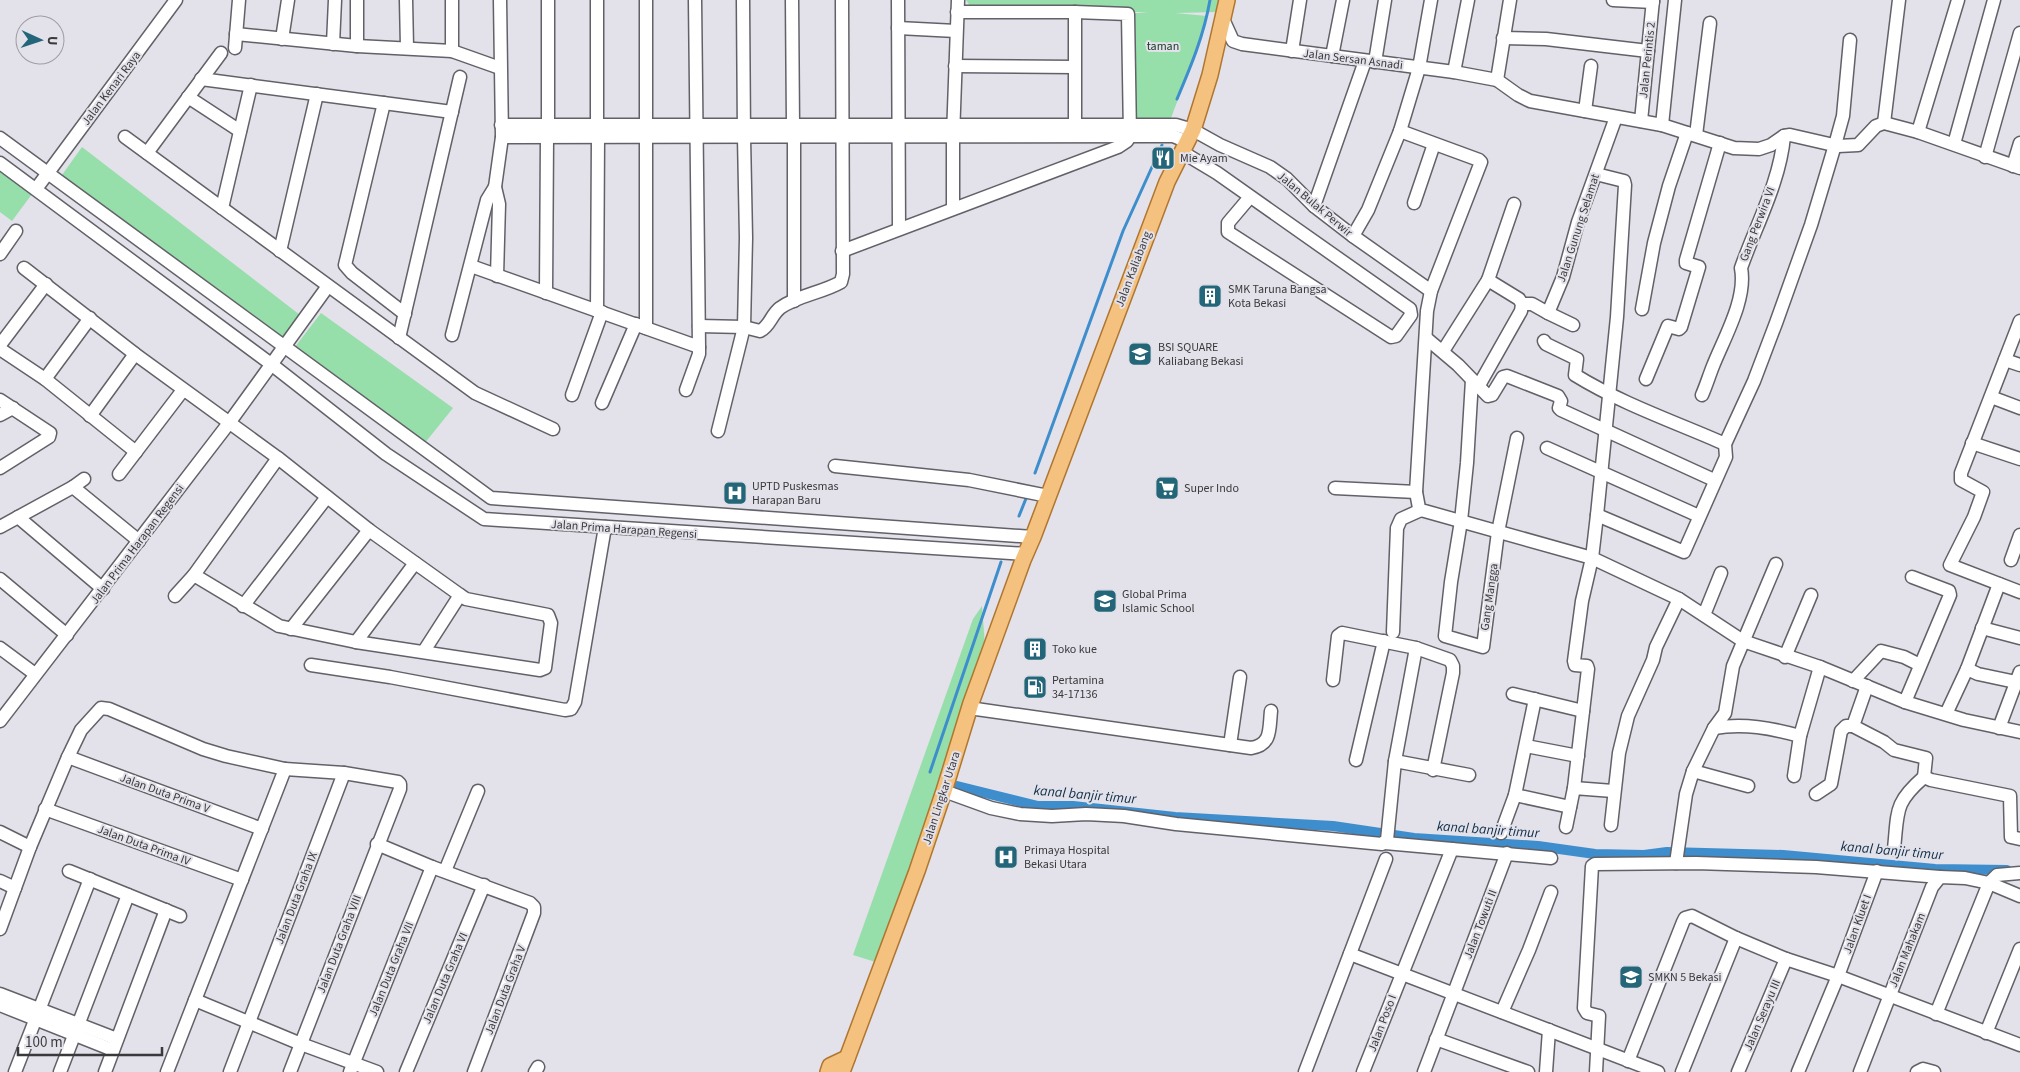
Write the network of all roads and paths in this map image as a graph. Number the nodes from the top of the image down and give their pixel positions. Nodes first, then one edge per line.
1 (176, 0) edge
2 (239, 0) edge
3 (288, 0) edge
4 (335, 0) edge
5 (357, 0) edge
6 (406, 0) edge
7 (452, 0) edge
8 (500, 0) edge
9 (548, 0) edge
10 (597, 0) edge
11 (646, 0) edge
12 (695, 0) edge
13 (743, 0) edge
14 (792, 0) edge
15 (842, 0) edge
16 (898, 0) edge
17 (1227, 0) edge
18 (1300, 0) edge
19 (1343, 0) edge
20 (1385, 0) edge
21 (1431, 0) edge
22 (1468, 0) edge
23 (1510, 0) edge
24 (1613, 0) edge
25 (1675, 0) edge
26 (1899, 0) edge
27 (1958, 0) edge
28 (1994, 0) edge
29 (1653, 1) edge
30 (957, 6) edge
31 (1075, 12) junction
32 (1223, 19) junction
33 (1710, 23) dead end
34 (898, 28) junction
35 (956, 31) junction
36 (2020, 33) edge
37 (236, 34) junction
38 (1503, 38) junction
39 (282, 39) junction
40 (1850, 40) dead end
41 (333, 44) junction
42 (357, 46) junction
43 (235, 48) dead end
44 (407, 48) junction
45 (452, 51) junction
46 (1292, 51) junction
47 (1648, 51) junction
48 (220, 53) dead end
49 (1332, 56) junction
50 (1370, 61) junction
51 (956, 66) junction
52 (1591, 66) dead end
53 (1074, 67) junction
54 (500, 68) junction
55 (1419, 68) junction
56 (1454, 72) junction
57 (460, 77) dead end
58 (202, 79) junction
59 (1496, 80) junction
60 (251, 86) junction
61 (317, 94) junction
62 (188, 98) junction
63 (384, 103) junction
64 (1584, 111) junction
65 (452, 112) junction
66 (1616, 117) junction
67 (1641, 121) junction
68 (1884, 123) junction
69 (1075, 125) junction
70 (1662, 125) junction
71 (1130, 130) junction
72 (240, 131) junction
73 (501, 131) junction
74 (548, 131) junction
75 (598, 131) junction
76 (646, 131) junction
77 (697, 131) junction
78 (744, 131) junction
79 (793, 131) junction
80 (842, 131) junction
81 (899, 131) junction
82 (954, 131) junction
83 (1400, 131) junction
84 (1918, 132) junction
85 (1691, 134) junction
86 (1784, 136) junction
87 (125, 137) dead end
88 (0, 138) edge
89 (1188, 141) junction
90 (1720, 143) junction
91 (2020, 143) edge
92 (1434, 144) junction
93 (1954, 144) junction
94 (1835, 145) junction
95 (147, 153) junction
96 (1985, 157) junction
97 (0, 163) edge
98 (2017, 167) edge
99 (1596, 174) junction
100 (42, 181) junction
101 (494, 187) junction
102 (1250, 197) junction
103 (1414, 203) dead end
104 (1514, 204) dead end
105 (1314, 206) junction
106 (222, 208) junction
107 (954, 208) junction
108 (899, 229) junction
109 (16, 231) dead end
110 (1353, 236) junction
111 (1, 251) edge
112 (280, 251) junction
113 (842, 251) junction
114 (471, 266) junction
115 (24, 268) dead end
116 (497, 276) junction
117 (1488, 280) junction
118 (46, 284) junction
119 (328, 286) junction
120 (1430, 291) junction
121 (546, 293) junction
122 (794, 301) junction
123 (1522, 304) junction
124 (1642, 309) dead end
125 (600, 312) junction
126 (1548, 313) junction
127 (405, 314) junction
128 (90, 318) junction
129 (2020, 321) edge
130 (1573, 325) dead end
131 (641, 326) junction
132 (699, 326) junction
133 (744, 327) junction
134 (452, 334) dead end
135 (399, 338) junction
136 (1426, 338) junction
137 (1544, 341) dead end
138 (0, 347) edge
139 (284, 347) junction
140 (699, 347) junction
141 (1443, 351) junction
142 (135, 354) junction
143 (2005, 360) junction
144 (272, 362) junction
145 (2020, 365) edge
146 (1646, 379) dead end
147 (45, 380) junction
148 (1475, 383) junction
149 (183, 390) junction
150 (686, 390) dead end
151 (1610, 394) junction
152 (572, 395) dead end
153 (1702, 395) dead end
154 (1991, 397) junction
155 (0, 400) edge
156 (602, 404) dead end
157 (13, 408) junction
158 (2020, 408) edge
159 (0, 415) edge
160 (90, 416) junction
161 (229, 423) junction
162 (553, 429) dead end
163 (1606, 430) junction
164 (718, 431) dead end
165 (1517, 438) dead end
166 (1972, 443) junction
167 (1725, 444) junction
168 (1547, 448) dead end
169 (136, 452) junction
170 (278, 458) junction
171 (2020, 459) edge
172 (835, 466) dead end
173 (0, 468) edge
174 (1602, 473) junction
175 (119, 474) dead end
176 (84, 478) dead end
177 (1714, 480) junction
178 (73, 487) junction
179 (1335, 488) dead end
180 (1416, 492) junction
181 (1043, 495) junction
182 (327, 497) junction
183 (490, 500) junction
184 (1421, 510) junction
185 (481, 515) junction
186 (1597, 515) junction
187 (1699, 516) junction
188 (18, 517) junction
189 (744, 519) junction
190 (1461, 521) junction
191 (0, 527) edge
192 (605, 527) junction
193 (369, 530) junction
194 (1498, 532) junction
195 (742, 535) junction
196 (2020, 535) edge
197 (1033, 537) junction
198 (139, 541) junction
199 (1014, 554) junction
200 (1592, 558) junction
201 (2011, 560) dead end
202 (415, 563) junction
203 (1776, 564) dead end
204 (1950, 565) junction
205 (1721, 572) dead end
206 (194, 575) junction
207 (1912, 577) dead end
208 (0, 579) edge
209 (1999, 584) junction
210 (1941, 587) junction
211 (103, 589) junction
212 (2020, 592) edge
213 (460, 595) junction
214 (1811, 595) dead end
215 (175, 596) dead end
216 (1679, 599) junction
217 (243, 606) junction
218 (1704, 615) junction
219 (1982, 628) junction
220 (290, 629) junction
221 (1393, 632) dead end
222 (67, 635) junction
223 (2020, 638) edge
224 (1743, 641) junction
225 (356, 642) junction
226 (1384, 642) junction
227 (0, 648) edge
228 (1416, 648) junction
229 (424, 652) junction
230 (1785, 657) junction
231 (311, 665) dead end
232 (1920, 665) junction
233 (1820, 667) junction
234 (1967, 670) junction
235 (35, 674) junction
236 (1240, 677) dead end
237 (2019, 679) edge
238 (1332, 680) dead end
239 (1853, 681) junction
240 (1868, 686) junction
241 (1513, 694) dead end
242 (1535, 699) junction
243 (1905, 702) junction
244 (969, 708) junction
245 (1271, 711) dead end
246 (1583, 711) junction
247 (1946, 714) junction
248 (0, 721) edge
249 (1853, 726) junction
250 (1714, 728) junction
251 (1999, 728) junction
252 (2020, 732) edge
253 (1800, 736) junction
254 (1230, 745) junction
255 (1526, 746) junction
256 (1578, 756) junction
257 (68, 757) junction
258 (1356, 760) dead end
259 (1395, 761) junction
260 (285, 769) junction
261 (1433, 770) junction
262 (1693, 771) junction
263 (344, 773) junction
264 (1469, 775) dead end
265 (1794, 776) dead end
266 (1924, 777) junction
267 (1748, 786) dead end
268 (945, 788) junction
269 (1574, 788) junction
270 (478, 791) dead end
271 (1613, 792) junction
272 (1816, 794) dead end
273 (1515, 795) junction
274 (1570, 807) junction
275 (45, 809) junction
276 (1610, 825) dead end
277 (1566, 827) dead end
278 (262, 829) junction
279 (0, 832) edge
280 (1501, 833) dead end
281 (2020, 839) edge
282 (1386, 842) junction
283 (377, 844) junction
284 (30, 847) junction
285 (1452, 849) junction
286 (1894, 849) dead end
287 (1508, 853) junction
288 (1676, 857) junction
289 (1386, 858) dead end
290 (1550, 858) dead end
291 (432, 867) junction
292 (69, 871) dead end
293 (445, 871) junction
294 (1877, 871) junction
295 (2020, 873) edge
296 (1940, 877) junction
297 (90, 880) junction
298 (242, 880) junction
299 (0, 881) edge
300 (1989, 883) junction
301 (484, 885) junction
302 (14, 888) junction
303 (1551, 892) dead end
304 (128, 895) junction
305 (2020, 896) edge
306 (166, 910) junction
307 (180, 916) dead end
308 (0, 929) edge
309 (1736, 938) junction
310 (2020, 949) edge
311 (1350, 954) junction
312 (1786, 959) junction
313 (1401, 974) junction
314 (1838, 976) junction
315 (0, 994) edge
316 (1453, 995) junction
317 (1889, 995) junction
318 (195, 1000) junction
319 (0, 1005) edge
320 (1502, 1012) junction
321 (37, 1014) junction
322 (1936, 1014) junction
323 (248, 1022) junction
324 (77, 1029) junction
325 (1549, 1030) junction
326 (1986, 1033) junction
327 (1436, 1039) junction
328 (301, 1044) junction
329 (115, 1045) junction
330 (2020, 1045) edge
331 (1598, 1050) junction
332 (1628, 1061) junction
333 (845, 1065) edge
334 (352, 1068) edge
335 (15, 1072) edge
336 (60, 1072) edge
337 (105, 1072) edge
338 (167, 1072) edge
339 (230, 1072) edge
340 (290, 1072) edge
341 (377, 1072) edge
342 (406, 1072) edge
343 (474, 1072) edge
344 (828, 1072) edge
345 (1305, 1072) edge
346 (1363, 1072) edge
347 (1424, 1072) edge
348 (1528, 1072) edge
349 (1546, 1072) edge
350 (1596, 1072) edge
351 (1658, 1072) edge
352 (1682, 1072) edge
353 (1738, 1072) edge
354 (1798, 1072) edge
355 (1860, 1072) edge
356 (1917, 1072) edge
357 (1934, 1072) edge

1 - 100 street, Jalan Kenari Raya
2 - 37 street
3 - 39 street
4 - 41 street
5 - 42 street
6 - 44 street
7 - 45 street
8 - 54 street
9 - 74 street
10 - 75 street
11 - 76 street
12 - 77 street
13 - 78 street
14 - 79 street
15 - 80 street
16 - 34 street
17 - 32 main road, Jalan Kaliabang
18 - 46 street
19 - 49 street
20 - 50 street
21 - 55 street
22 - 56 street
23 - 38 street
24 - 29 street
25 - 70 street
26 - 68 street
27 - 84 street
28 - 93 street
29 - 47 street, Jalan Perintis 2
30 - 31 street
30 - 35 street
31 - 53 street
31 - 71 street
32 - 46 street, Jalan Sersan Asnadi
32 - 89 main road, Jalan Kaliabang
33 - 85 street
34 - 35 street
34 - 81 street
35 - 51 street
36 - 96 street
37 - 39 street
37 - 43 street
38 - 47 street
38 - 59 street
39 - 41 street
40 - 94 street
41 - 42 street
42 - 44 street
44 - 45 street
45 - 54 street
46 - 49 street, Jalan Sersan Asnadi
47 - 67 street, Jalan Perintis 2
48 - 58 street
49 - 50 street, Jalan Sersan Asnadi
50 - 55 street, Jalan Sersan Asnadi
50 - 105 street
51 - 53 street
51 - 82 street
52 - 64 street
53 - 69 street
54 - 73 street
55 - 56 street, Jalan Sersan Asnadi
55 - 83 street
56 - 59 street, Jalan Sersan Asnadi
57 - 65 street
58 - 60 street
58 - 62 street
59 - 64 street
60 - 61 street
60 - 72 street
61 - 63 street
61 - 112 street
62 - 72 street
62 - 95 street
63 - 65 street
63 - 127 street
64 - 66 street
65 - 127 street
66 - 67 street
66 - 99 street, Jalan Gunung Selamat
67 - 70 street
68 - 84 street
68 - 94 street
69 - 71 street
69 - 82 street
70 - 85 street
71 - 82 street
71 - 89 street
71 - 107 street
72 - 106 street
73 - 74 street
73 - 101 street
74 - 75 street
74 - 121 street
75 - 76 street
75 - 125 street
76 - 77 street
76 - 131 street
77 - 78 street
77 - 132 street
78 - 79 street
78 - 133 street
79 - 80 street
79 - 122 street
80 - 81 street
80 - 113 street
81 - 82 street
81 - 108 street
82 - 107 street
83 - 92 street
83 - 110 street
84 - 93 street
85 - 90 street
85 - 124 street
86 - 90 street
86 - 94 street
86 - 153 street, Gang Perwira VI
87 - 95 street
88 - 100 street, Jalan Prima Harapan Regensi
89 - 102 street
89 - 105 street, Jalan Bulak Perwir
89 - 181 main road, Jalan Kaliabang
90 - 146 street
91 - 98 street
92 - 103 street
92 - 120 street
93 - 96 street
94 - 167 street
95 - 106 street
96 - 98 street
97 - 100 street, Jalan Prima Harapan Regensi
99 - 126 street, Jalan Gunung Selamat
99 - 151 street
100 - 139 street, Jalan Prima Harapan Regensi
100 - 144 street, Jalan Prima Harapan Regensi
101 - 114 street
101 - 116 street
102 - 102 street
104 - 117 street
105 - 110 street, Jalan Bulak Perwir
106 - 112 street
107 - 108 street
108 - 113 street
109 - 111 street
110 - 120 street, Jalan Bulak Perwir
112 - 119 street
113 - 122 street
114 - 116 street
114 - 134 street
115 - 118 street
116 - 121 street
117 - 123 street
117 - 141 street
118 - 128 street
118 - 138 street
119 - 135 street
119 - 139 street, Jalan Prima Harapan Regensi
120 - 136 street
121 - 125 street
122 - 133 street
123 - 126 street
123 - 148 street
125 - 131 street
125 - 152 street
126 - 130 street
127 - 135 street
128 - 142 street
128 - 147 street
129 - 143 street
131 - 140 street
131 - 156 street
132 - 133 street
132 - 140 street
133 - 164 street
135 - 162 street
136 - 141 street
136 - 180 street
137 - 151 street
138 - 147 street
139 - 144 street, Jalan Prima Harapan Regensi
139 - 183 street, Jalan Prima Harapan Regensi
140 - 150 street
141 - 148 street
142 - 149 street
142 - 160 street
143 - 145 street
143 - 154 street
144 - 161 street, Jalan Prima Harapan Regensi
144 - 185 street, Jalan Prima Harapan Regensi
147 - 160 street
148 - 163 street
148 - 190 street
149 - 161 street
149 - 169 street
151 - 163 street
151 - 167 street
154 - 158 street
154 - 166 street
155 - 157 street
157 - 159 street
157 - 173 street
160 - 169 street
161 - 170 street
161 - 198 street, Jalan Prima Harapan Regensi
163 - 174 street
163 - 177 street
165 - 194 street
166 - 171 street
166 - 204 street
167 - 177 street
168 - 174 street
169 - 175 street
170 - 182 street
170 - 206 street
172 - 181 street
174 - 186 street
174 - 187 street
176 - 178 street
177 - 187 street
178 - 188 street
178 - 198 street
179 - 180 street
180 - 184 street
181 - 197 main road, Jalan Kaliabang
182 - 193 street
182 - 217 street
183 - 185 street
183 - 189 street, Jalan Prima Harapan Regensi
184 - 190 street
184 - 221 street
185 - 192 street, Jalan Prima Harapan Regensi
186 - 187 street
186 - 200 street
188 - 191 street
188 - 211 street
189 - 195 street
189 - 197 street, Jalan Prima Harapan Regensi
190 - 194 street
190 - 194 street, Gang Mangga
192 - 195 street, Jalan Prima Harapan Regensi
192 - 231 street
193 - 202 street
193 - 220 street
194 - 200 street
195 - 199 street, Jalan Prima Harapan Regensi
196 - 201 street
197 - 199 main road, Jalan Lingkar Utara
198 - 211 street, Jalan Prima Harapan Regensi
199 - 244 main road, Jalan Lingkar Utara
200 - 216 street
200 - 246 street
202 - 213 street
202 - 225 street
203 - 224 street
204 - 209 street
204 - 210 street
205 - 218 street
206 - 215 street
206 - 217 street
207 - 210 street
208 - 222 street
209 - 212 street
209 - 219 street
210 - 232 street
211 - 222 street, Jalan Prima Harapan Regensi
213 - 229 street
213 - 229 street
214 - 230 street
216 - 218 street
216 - 271 street
217 - 220 street
218 - 224 street
219 - 223 street
219 - 234 street
220 - 225 street
222 - 235 street, Jalan Prima Harapan Regensi
224 - 230 street
224 - 250 street
225 - 229 street
226 - 228 street
226 - 238 street
226 - 258 street
227 - 235 street
228 - 259 street
228 - 261 street
230 - 233 street
232 - 239 street
232 - 243 street
233 - 239 street
233 - 253 street
234 - 237 street
234 - 247 street
235 - 248 street, Jalan Prima Harapan Regensi
236 - 254 street
237 - 251 street
239 - 240 street
240 - 243 street
240 - 249 street
241 - 242 street
242 - 246 street
242 - 255 street
243 - 247 street
244 - 254 street
244 - 268 main road, Jalan Lingkar Utara
245 - 254 street
246 - 256 street
247 - 251 street
249 - 266 street
249 - 272 street
250 - 253 street
250 - 262 street
251 - 252 street
253 - 265 street
255 - 256 street
255 - 273 street
256 - 269 street
257 - 260 street
257 - 275 street
257 - 278 street, Jalan Duta Prima V
259 - 261 street
259 - 282 street
260 - 263 street
260 - 278 street
261 - 264 street
262 - 267 street
262 - 288 street
263 - 283 street, Jalan Duta Graha VIII
263 - 323 street, Jalan Duta Graha IX
266 - 281 street
266 - 286 street
268 - 282 street
268 - 333 main road, Jalan Lingkar Utara
269 - 271 street
269 - 274 street
270 - 293 street
271 - 276 street
273 - 274 street
273 - 280 street
274 - 277 street
275 - 284 street
275 - 298 street, Jalan Duta Prima IV
278 - 298 street
279 - 284 street
282 - 285 street
283 - 291 street
283 - 328 street, Jalan Duta Graha VIII
284 - 302 street
285 - 287 street
285 - 313 street, Jalan Poso I
287 - 290 street
287 - 316 street, Jalan Towuti II
288 - 294 street
288 - 331 street
289 - 311 street
291 - 293 street
291 - 334 street, Jalan Duta Graha VII
292 - 297 street
293 - 301 street
294 - 296 street
294 - 314 street, Jalan Kluet I
295 - 300 street
296 - 300 street
296 - 317 street, Jalan Mahakam
297 - 304 street
297 - 321 street
298 - 318 street
299 - 302 street
300 - 305 street
300 - 322 street
301 - 342 street, Jalan Duta Graha VI
301 - 343 street, Jalan Duta Graha V
302 - 308 street
303 - 320 street
304 - 306 street
304 - 324 street
306 - 307 street
306 - 329 street
309 - 312 street
309 - 332 street
309 - 352 street
310 - 326 street
311 - 313 street
311 - 345 street
312 - 314 street
312 - 353 street, Jalan Serayu III
313 - 316 street
313 - 346 street, Jalan Poso I
314 - 317 street
314 - 354 street, Jalan Kluet I
315 - 321 street
316 - 320 street
316 - 327 street, Jalan Towuti II
317 - 322 street
317 - 355 street, Jalan Mahakam
318 - 323 street
318 - 338 street
319 - 321 street
320 - 325 street
321 - 324 street
321 - 335 street
322 - 326 street
323 - 328 street
323 - 339 street, Jalan Duta Graha IX
324 - 329 street
324 - 336 street
325 - 331 street
325 - 349 street
326 - 330 street
327 - 347 street, Jalan Towuti II
327 - 348 street
328 - 334 street
328 - 340 street, Jalan Duta Graha VIII
329 - 337 street
331 - 332 street
331 - 350 street
332 - 351 street
333 - 344 main road, Jalan Lingkar Utara
334 - 341 street
356 - 357 street

